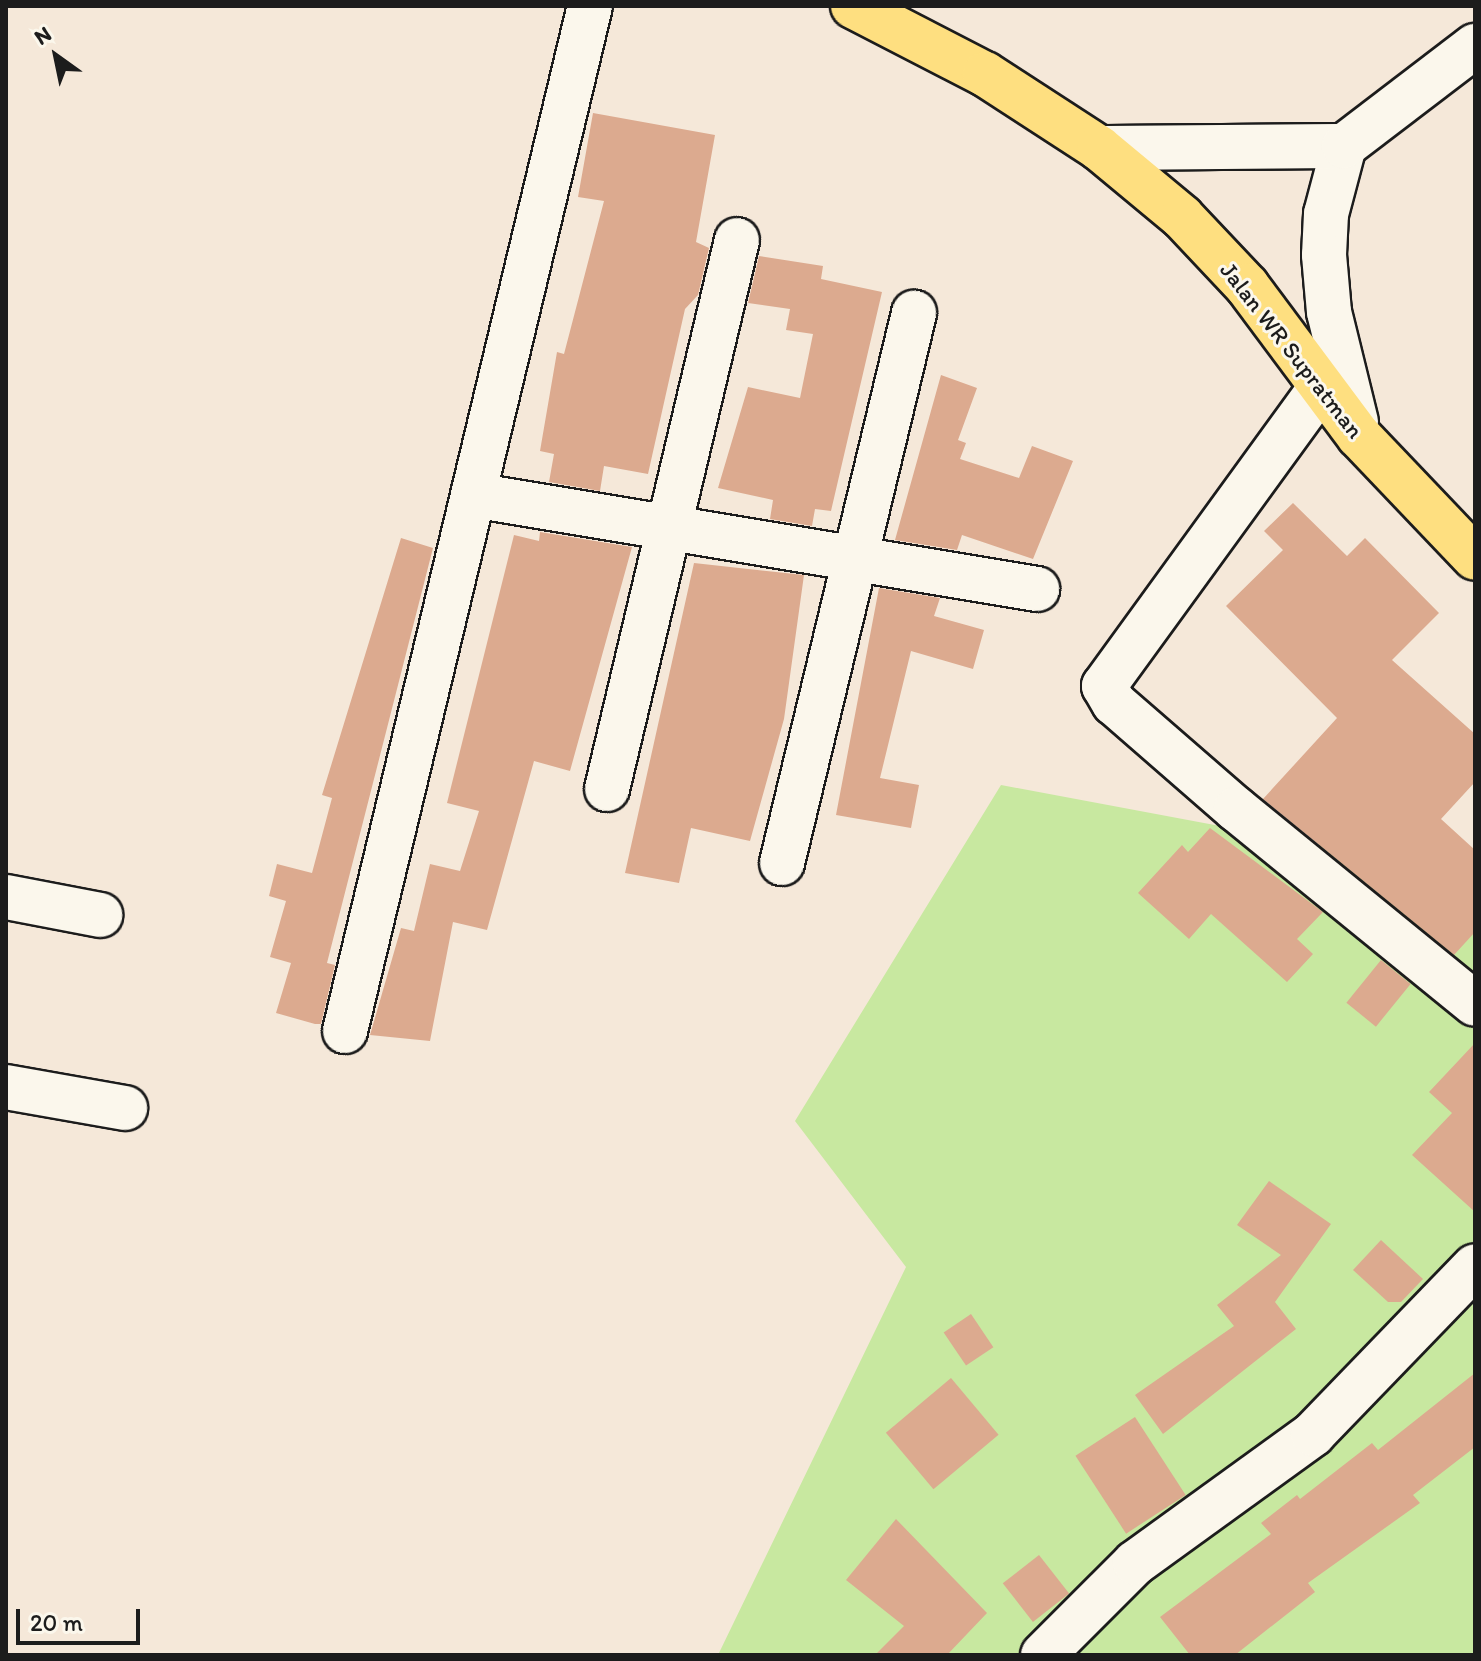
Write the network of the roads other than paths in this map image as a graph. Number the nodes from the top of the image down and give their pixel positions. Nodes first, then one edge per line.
1 (590, 6) edge
2 (853, 6) edge
3 (1475, 46) edge
4 (1344, 146) junction
5 (1099, 148) junction
6 (737, 240) dead end
7 (914, 313) dead end
8 (1322, 386) junction
9 (1359, 436) junction
10 (473, 495) junction
11 (669, 528) junction
12 (855, 558) junction
13 (1475, 558) edge
14 (1037, 589) dead end
15 (607, 789) dead end
16 (782, 863) dead end
17 (6, 897) edge
18 (100, 915) dead end
19 (1475, 1004) edge
20 (345, 1031) dead end
21 (6, 1087) edge
22 (125, 1108) dead end
23 (1475, 1266) edge
24 (1043, 1655) edge

1 - 10 street
2 - 5 highway, Jalan WR Supratman
3 - 4 street
4 - 5 street
4 - 9 street
5 - 8 highway, Jalan WR Supratman
6 - 11 street
7 - 12 street
8 - 9 highway, Jalan WR Supratman
8 - 19 street
9 - 13 highway, Jalan WR Supratman
10 - 11 street
10 - 20 street
11 - 12 street
11 - 15 street
12 - 14 street
12 - 16 street
17 - 18 street
21 - 22 street
23 - 24 street

